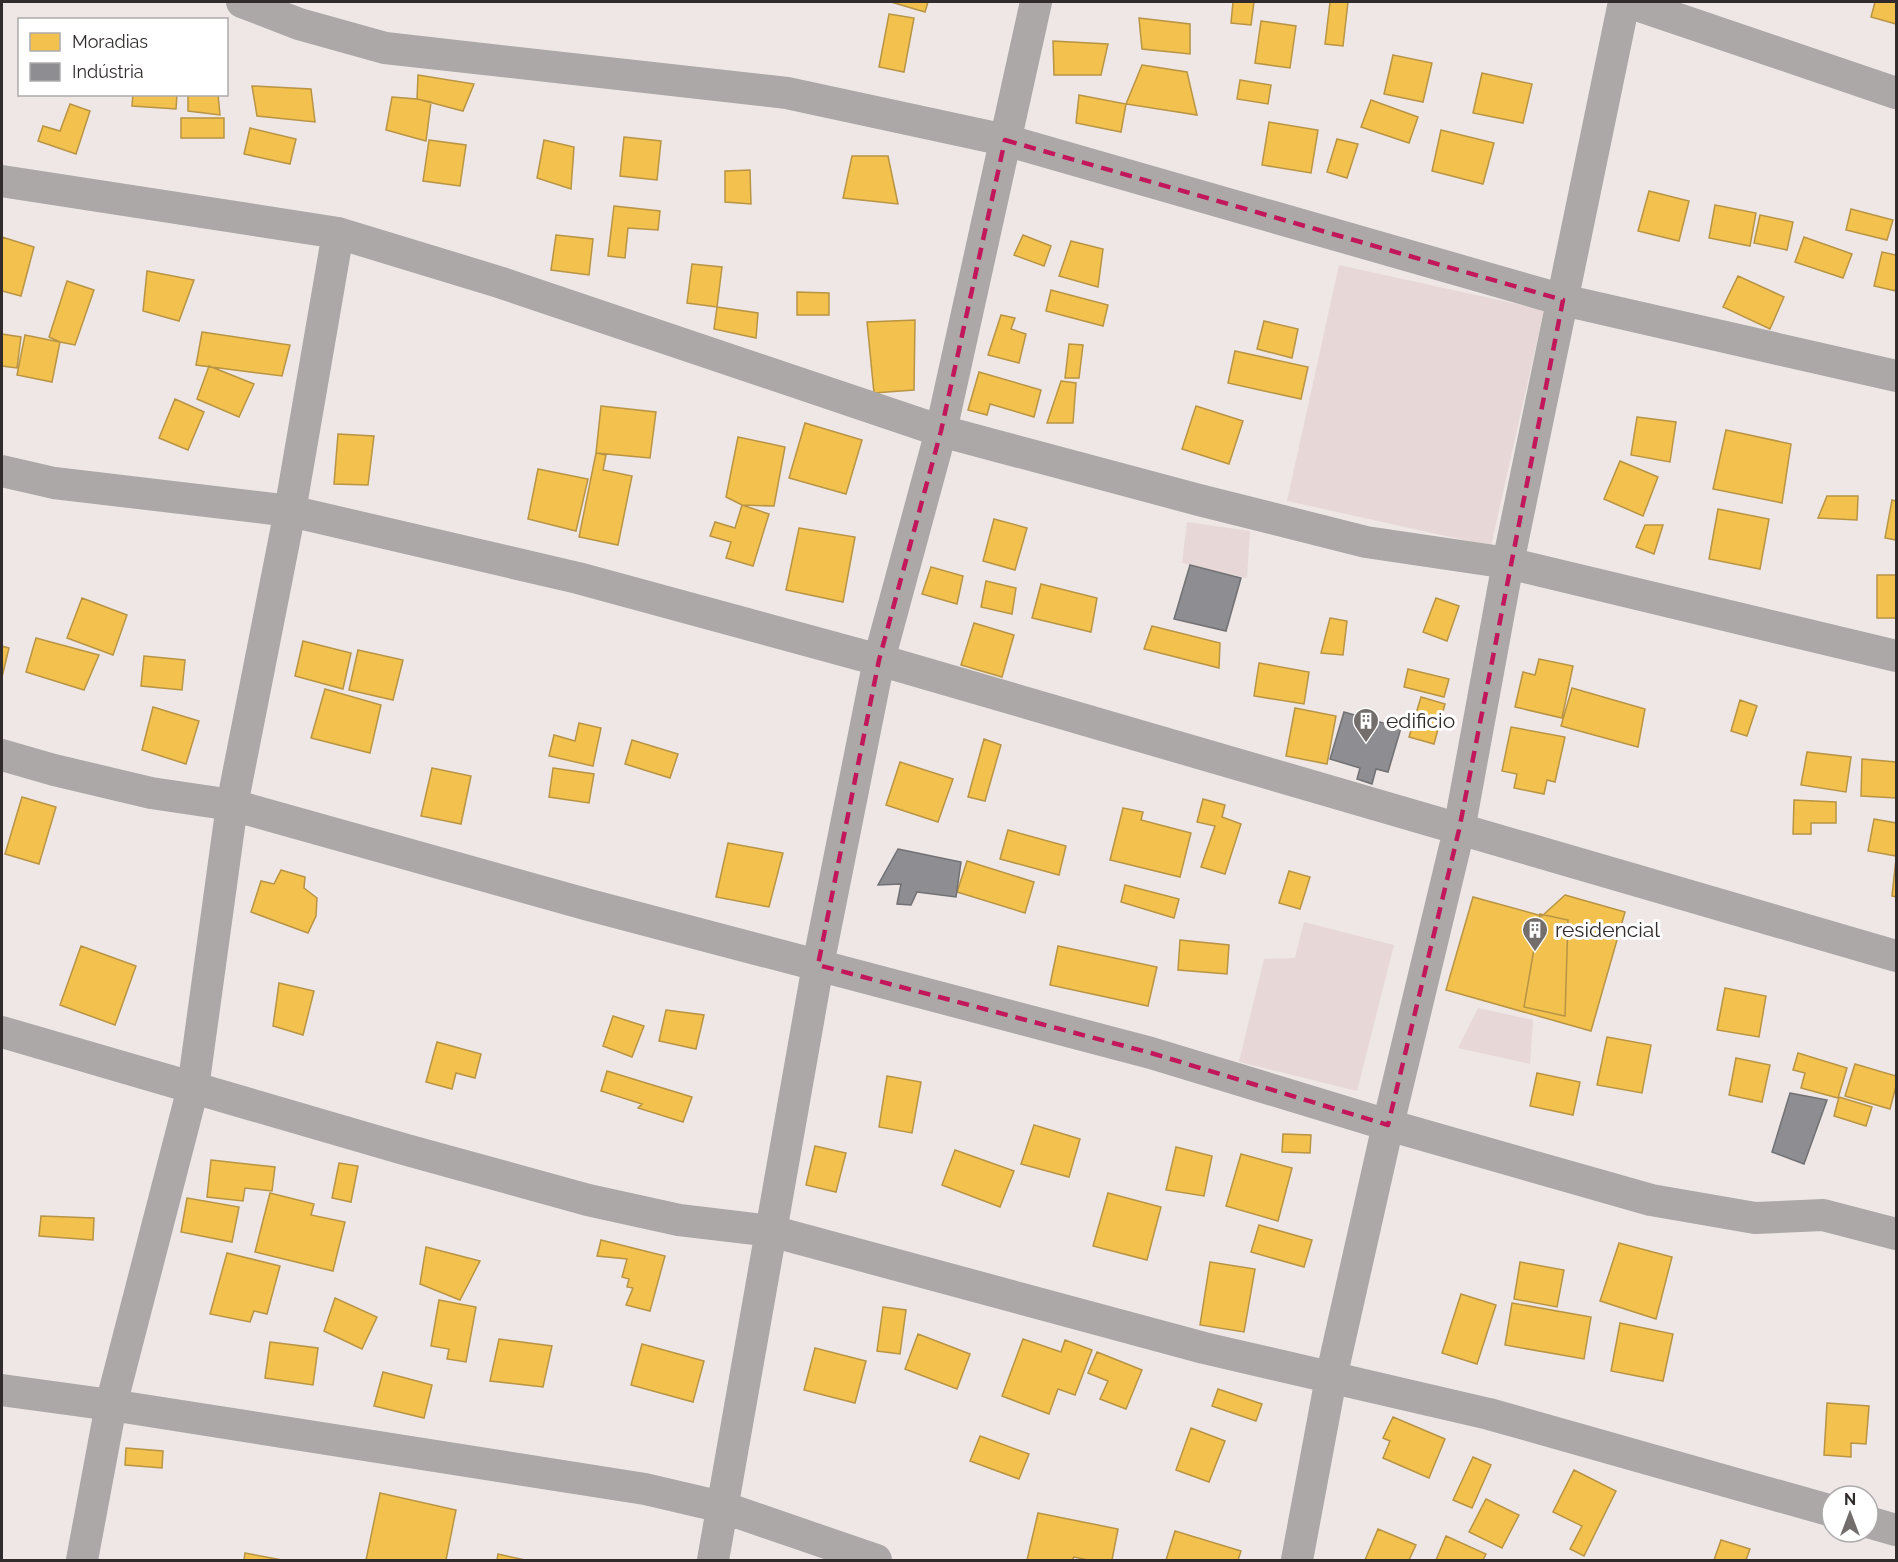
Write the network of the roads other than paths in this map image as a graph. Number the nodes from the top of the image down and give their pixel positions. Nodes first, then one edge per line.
1 (242, 2) edge
2 (1036, 2) edge
3 (1626, 2) edge
4 (1896, 93) edge
5 (1005, 140) junction
6 (2, 181) edge
7 (338, 233) junction
8 (1563, 300) junction
9 (1896, 376) edge
10 (941, 431) junction
11 (2, 471) edge
12 (290, 511) junction
13 (1508, 563) junction
14 (1896, 656) edge
15 (879, 660) junction
16 (2, 754) edge
17 (232, 805) junction
18 (1459, 830) junction
19 (1896, 956) edge
20 (818, 965) junction
21 (2, 1032) edge
22 (193, 1088) junction
23 (1388, 1125) junction
24 (771, 1231) junction
25 (1896, 1234) edge
26 (1331, 1378) junction
27 (2, 1390) edge
28 (111, 1405) junction
29 (722, 1507) junction
30 (1820, 1508) edge
31 (1880, 1525) edge
32 (1896, 1530) edge
33 (82, 1560) edge
34 (713, 1560) edge
35 (876, 1560) edge
36 (1297, 1560) edge

1 - 5 street
2 - 5 street
3 - 4 street
3 - 8 street
5 - 8 street
5 - 10 street
6 - 7 street
7 - 10 street
7 - 12 street
8 - 9 street
8 - 13 street
10 - 13 street
10 - 15 street
11 - 12 street
12 - 15 street
12 - 17 street
13 - 14 street
13 - 18 street
15 - 18 street
15 - 20 street
16 - 17 street
17 - 20 street
17 - 22 street
18 - 19 street
18 - 23 street
20 - 23 street
20 - 24 street
21 - 22 street
22 - 24 street
22 - 28 street
23 - 25 street
23 - 26 street
24 - 26 street
24 - 29 street
26 - 30 street
26 - 36 street
27 - 28 street
28 - 29 street
28 - 33 street
29 - 34 street
29 - 35 street
31 - 32 street

